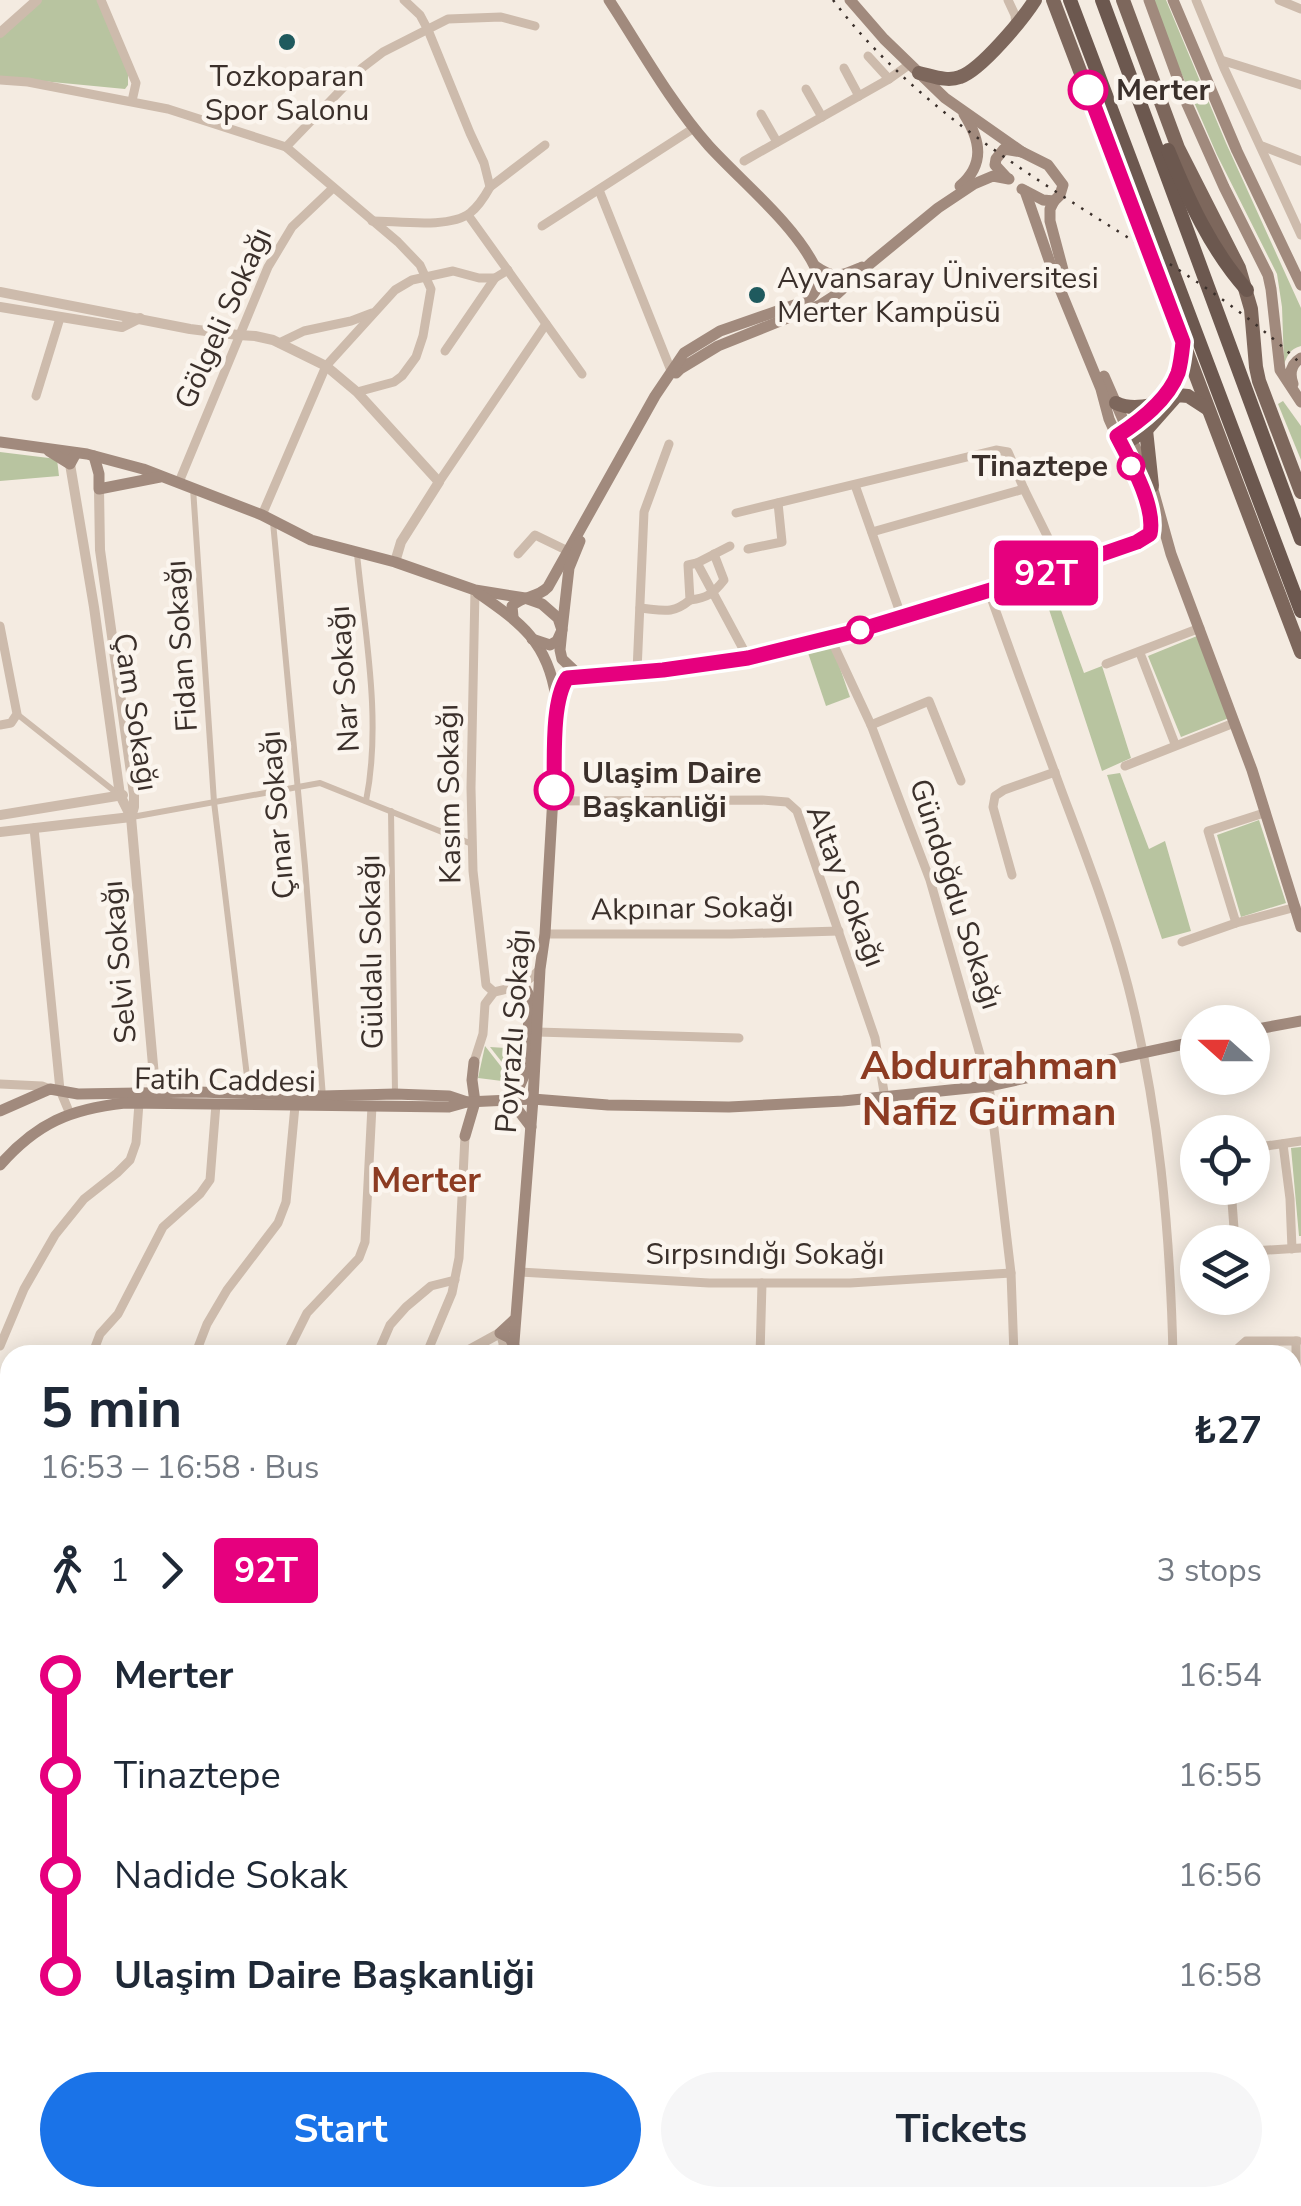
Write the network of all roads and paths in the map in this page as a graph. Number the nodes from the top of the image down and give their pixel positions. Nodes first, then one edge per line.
1 (37, 0) edge
2 (101, 0) edge
3 (404, 0) edge
4 (609, 0) edge
5 (850, 0) edge
6 (1011, 0) edge
7 (1033, 0) edge
8 (1053, 0) edge
9 (1070, 0) edge
10 (1102, 0) edge
11 (1124, 0) edge
12 (1149, 0) edge
13 (1173, 0) edge
14 (1196, 0) edge
15 (1279, 0) edge
16 (1301, 8) edge
17 (534, 26) dead end
18 (1016, 26) junction
19 (428, 30) junction
20 (0, 33) edge
21 (868, 56) dead end
22 (1221, 60) junction
23 (844, 68) dead end
24 (915, 68) junction
25 (889, 78) junction
26 (0, 80) edge
27 (1301, 85) edge
28 (1136, 87) junction
29 (806, 89) dead end
30 (859, 96) junction
31 (132, 101) junction
32 (958, 107) junction
33 (761, 114) dead end
34 (822, 117) junction
35 (694, 128) junction
36 (777, 142) junction
37 (545, 144) dead end
38 (1260, 145) junction
39 (286, 147) junction
40 (1022, 152) junction
41 (744, 161) dead end
42 (1301, 161) edge
43 (1009, 179) junction
44 (490, 187) junction
45 (333, 188) junction
46 (599, 190) junction
47 (1025, 190) junction
48 (1054, 201) junction
49 (938, 208) junction
50 (468, 215) junction
51 (372, 221) junction
52 (542, 226) dead end
53 (1301, 235) edge
54 (871, 263) junction
55 (814, 265) junction
56 (508, 270) junction
57 (427, 277) junction
58 (496, 278) junction
59 (1301, 285) edge
60 (1246, 290) junction
61 (0, 292) edge
62 (0, 307) edge
63 (375, 312) junction
64 (60, 318) junction
65 (141, 318) junction
66 (546, 324) junction
67 (238, 336) junction
68 (1183, 342) junction
69 (280, 343) junction
70 (445, 351) dead end
71 (1301, 358) edge
72 (326, 366) junction
73 (582, 374) dead end
74 (672, 375) junction
75 (357, 392) junction
76 (36, 396) dead end
77 (1301, 402) edge
78 (1116, 403) junction
79 (1155, 405) junction
80 (1208, 409) junction
81 (1146, 430) junction
82 (1124, 437) junction
83 (0, 442) edge
84 (668, 444) dead end
85 (94, 456) junction
86 (73, 458) junction
87 (164, 476) junction
88 (178, 482) junction
89 (439, 482) junction
90 (855, 484) junction
91 (1152, 486) junction
92 (193, 487) junction
93 (99, 488) junction
94 (1024, 490) junction
95 (1301, 492) edge
96 (778, 503) junction
97 (736, 513) dead end
98 (268, 518) junction
99 (872, 532) junction
100 (1301, 540) edge
101 (1137, 542) junction
102 (730, 546) dead end
103 (748, 548) dead end
104 (568, 551) junction
105 (357, 552) junction
106 (518, 554) dead end
107 (714, 554) junction
108 (1172, 554) junction
109 (395, 562) junction
110 (697, 563) junction
111 (1062, 568) junction
112 (475, 590) junction
113 (989, 592) junction
114 (714, 593) junction
115 (526, 598) junction
116 (690, 600) junction
117 (640, 608) junction
118 (1301, 611) edge
119 (514, 617) junction
120 (902, 618) junction
121 (0, 626) edge
122 (1200, 628) junction
123 (562, 630) junction
124 (532, 638) junction
125 (830, 638) junction
126 (1140, 652) junction
127 (1301, 652) edge
128 (748, 658) junction
129 (1106, 664) dead end
130 (637, 672) junction
131 (579, 676) junction
132 (5, 681) edge
133 (558, 710) junction
134 (18, 714) junction
135 (1234, 723) junction
136 (0, 724) edge
137 (871, 725) junction
138 (1175, 744) junction
139 (1125, 766) dead end
140 (1054, 772) junction
141 (961, 781) dead end
142 (297, 788) junction
143 (134, 794) junction
144 (120, 796) junction
145 (366, 801) junction
146 (554, 801) junction
147 (214, 802) junction
148 (391, 811) junction
149 (1264, 813) junction
150 (0, 815) edge
151 (131, 818) junction
152 (34, 828) junction
153 (0, 832) edge
154 (472, 844) junction
155 (1012, 876) dead end
156 (1296, 906) junction
157 (1236, 923) junction
158 (1301, 927) edge
159 (839, 930) junction
160 (545, 934) junction
161 (1182, 942) dead end
162 (540, 970) junction
163 (524, 984) junction
164 (494, 992) junction
165 (1301, 1020) edge
166 (1270, 1026) edge
167 (537, 1032) junction
168 (739, 1038) dead end
169 (1180, 1045) edge
170 (1143, 1052) junction
171 (474, 1062) junction
172 (0, 1084) edge
173 (989, 1086) junction
174 (55, 1090) junction
175 (249, 1094) junction
176 (395, 1094) junction
177 (450, 1096) junction
178 (156, 1097) junction
179 (885, 1098) junction
180 (533, 1099) junction
181 (504, 1100) junction
182 (324, 1101) junction
183 (471, 1102) junction
184 (139, 1103) junction
185 (216, 1104) junction
186 (295, 1106) junction
187 (372, 1106) junction
188 (0, 1111) edge
189 (70, 1114) junction
190 (531, 1127) junction
191 (465, 1136) joint
192 (1301, 1141) edge
193 (1283, 1144) junction
194 (1270, 1146) edge
195 (0, 1165) edge
196 (1296, 1248) edge
197 (1270, 1250) edge
198 (520, 1272) junction
199 (1011, 1273) junction
200 (455, 1280) junction
201 (762, 1283) junction
202 (516, 1316) junction
203 (500, 1333) junction
204 (1299, 1341) edge
205 (0, 1345) edge
206 (96, 1345) edge
207 (199, 1345) edge
208 (291, 1345) edge
209 (381, 1345) edge
210 (430, 1345) edge
211 (478, 1345) edge
212 (503, 1345) edge
213 (512, 1345) edge
214 (514, 1345) edge
215 (760, 1345) edge
216 (1014, 1345) edge
217 (1172, 1345) edge
218 (1242, 1345) edge

1 - 20 street
2 - 31 street
3 - 19 street
4 - 35 main road
5 - 24 main road
6 - 7 street
6 - 18 street
7 - 18 main road
8 - 68 main road
9 - 118 highway
10 - 28 highway
11 - 60 main road
12 - 77 main road
13 - 59 main road
14 - 22 street
15 - 16 street
17 - 19 street
18 - 24 main road
19 - 39 street
19 - 44 street
21 - 25 street
22 - 27 street
22 - 38 street
23 - 30 street
24 - 25 street
24 - 32 main road
25 - 30 street
26 - 31 street
28 - 60 highway
28 - 100 highway
29 - 34 street
30 - 34 street
31 - 39 street
32 - 40 main road
32 - 49 main road
33 - 36 street
34 - 36 street
35 - 46 street
35 - 55 main road
36 - 41 street
37 - 44 street
38 - 42 street
38 - 53 street
39 - 45 street
40 - 43 main road
40 - 48 main road
43 - 47 main road
43 - 49 main road
44 - 50 street
45 - 51 street
45 - 67 street, Gölgeli Sokağı
46 - 52 street
46 - 74 street
47 - 48 main road
47 - 82 main road
48 - 78 main road
49 - 54 main road
50 - 51 street
50 - 56 street
51 - 57 street
54 - 55 main road
54 - 74 main road
55 - 74 main road
56 - 58 street
56 - 66 street
57 - 58 street
57 - 63 street
57 - 75 street
58 - 70 street
60 - 95 main road
61 - 65 street
62 - 64 street
63 - 69 street
63 - 72 street
64 - 65 street
64 - 76 street
65 - 67 street
66 - 73 street
66 - 89 street
67 - 69 street
67 - 88 street, Gölgeli Sokağı
68 - 79 main road
68 - 80 main road
69 - 72 street
71 - 77 main road
72 - 75 street
72 - 98 street
74 - 104 main road
74 - 123 main road
75 - 89 street
78 - 79 main road
78 - 82 main road
79 - 82 main road
80 - 81 main road
80 - 127 main road
81 - 82 main road
81 - 91 main road
82 - 91 main road
82 - 101 main road
83 - 86 main road
84 - 117 street
85 - 86 main road
85 - 87 main road
85 - 93 main road
86 - 144 street, Çam Sokağı
87 - 88 main road
87 - 93 main road
88 - 92 main road
89 - 109 street
90 - 94 street
90 - 96 street
90 - 99 street
91 - 108 main road
92 - 98 main road
92 - 147 street, Fidan Sokağı
93 - 143 street, Çam Sokağı
94 - 99 street
94 - 111 street
96 - 97 street
96 - 103 street
98 - 105 main road
98 - 142 street, Çınar Sokağı
99 - 120 street
101 - 108 main road
101 - 111 main road
102 - 107 street
104 - 106 street
104 - 115 main road
105 - 109 main road
105 - 145 street, Nar Sokağı
107 - 110 street
107 - 114 street
108 - 122 main road
109 - 112 main road
110 - 114 street
110 - 116 street
111 - 113 main road
112 - 115 main road
112 - 119 main road
112 - 154 street, Kasım Sokağı
113 - 120 main road
113 - 140 street
114 - 116 street
114 - 128 street
115 - 119 main road
115 - 123 main road
116 - 117 street
117 - 130 street
119 - 124 main road
120 - 125 main road
121 - 132 street
122 - 126 street
122 - 135 main road
123 - 124 main road
123 - 131 main road
124 - 133 main road
125 - 128 main road
125 - 137 street, Gündoğdu Sokağı
126 - 129 street
126 - 138 street
128 - 130 main road
130 - 131 main road
131 - 133 main road
132 - 134 street
133 - 146 main road, Poyrazlı Sokağı
134 - 136 street
134 - 144 street
135 - 138 street
135 - 149 main road
137 - 141 street
137 - 173 street, Gündoğdu Sokağı
138 - 139 street
140 - 155 street
140 - 170 street
142 - 145 street
142 - 147 street
142 - 182 street, Çınar Sokağı
143 - 144 street
143 - 151 street, Çam Sokağı
144 - 150 street
144 - 151 street, Çam Sokağı
145 - 148 street
146 - 159 street, Altay Sokağı
146 - 160 main road, Poyrazlı Sokağı
147 - 151 street
147 - 175 street, Fidan Sokağı
148 - 154 street
148 - 176 street, Güldalı Sokağı
149 - 156 main road
149 - 157 street
151 - 152 street
151 - 178 street, Selvi Sokağı
152 - 153 street
152 - 174 street
154 - 164 street, Kasım Sokağı
156 - 157 street
156 - 158 main road
157 - 161 street
159 - 160 street, Akpınar Sokağı
159 - 179 street, Altay Sokağı
160 - 162 main road, Poyrazlı Sokağı
162 - 163 street
162 - 167 main road, Poyrazlı Sokağı
163 - 164 street
163 - 181 main road
164 - 171 street
165 - 166 main road
167 - 168 street
167 - 180 main road, Poyrazlı Sokağı
169 - 170 main road, Fatih Caddesi
170 - 173 main road, Fatih Caddesi
170 - 217 street
171 - 177 main road
171 - 183 main road
172 - 174 street
173 - 179 main road, Fatih Caddesi
173 - 199 street, Gündoğdu Sokağı
174 - 178 main road, Fatih Caddesi
174 - 188 main road, Fatih Caddesi
174 - 189 street
175 - 178 main road, Fatih Caddesi
175 - 182 main road, Fatih Caddesi
176 - 177 main road, Fatih Caddesi
176 - 182 main road, Fatih Caddesi
177 - 183 main road, Fatih Caddesi
178 - 184 main road, Fatih Caddesi
178 - 185 main road, Fatih Caddesi
179 - 180 main road, Fatih Caddesi
180 - 181 main road, Fatih Caddesi
180 - 190 main road, Poyrazlı Sokağı
181 - 183 main road, Fatih Caddesi
181 - 190 main road
182 - 186 main road, Fatih Caddesi
182 - 187 main road, Fatih Caddesi
183 - 187 main road, Fatih Caddesi
183 - 191 main road
184 - 189 main road, Fatih Caddesi
184 - 205 street
185 - 186 main road, Fatih Caddesi
185 - 206 street
186 - 207 street
187 - 208 street
189 - 195 main road, Fatih Caddesi
190 - 198 main road, Poyrazlı Sokağı
191 - 200 street
192 - 193 street
193 - 194 street
193 - 196 street
196 - 197 street
198 - 201 street, Sırpsındığı Sokağı
198 - 202 main road, Poyrazlı Sokağı
199 - 201 street, Sırpsındığı Sokağı
199 - 216 street, Gündoğdu Sokağı
200 - 209 street
200 - 210 street
201 - 215 street
202 - 203 main road
202 - 214 main road, Poyrazlı Sokağı
203 - 211 street
203 - 212 street
203 - 213 main road
204 - 218 street

